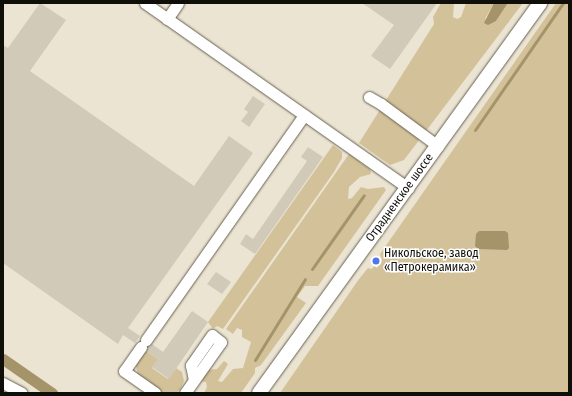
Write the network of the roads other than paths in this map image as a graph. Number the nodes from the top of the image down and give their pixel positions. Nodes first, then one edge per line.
1 (145, 3) edge
2 (178, 3) edge
3 (540, 3) edge
4 (167, 19) junction
5 (369, 98) dead end
6 (304, 115) junction
7 (438, 146) junction
8 (408, 188) junction
9 (194, 380) dead end
10 (3, 383) edge
11 (22, 393) edge
12 (155, 393) edge
13 (185, 393) edge
14 (259, 393) edge

1 - 4 lane
2 - 4 lane
3 - 7 main road, Отрадненское шоссе
4 - 6 lane
5 - 7 lane
6 - 8 lane
6 - 12 lane
7 - 8 main road, Отрадненское шоссе
8 - 14 main road, Отрадненское шоссе
9 - 13 lane
10 - 11 lane

